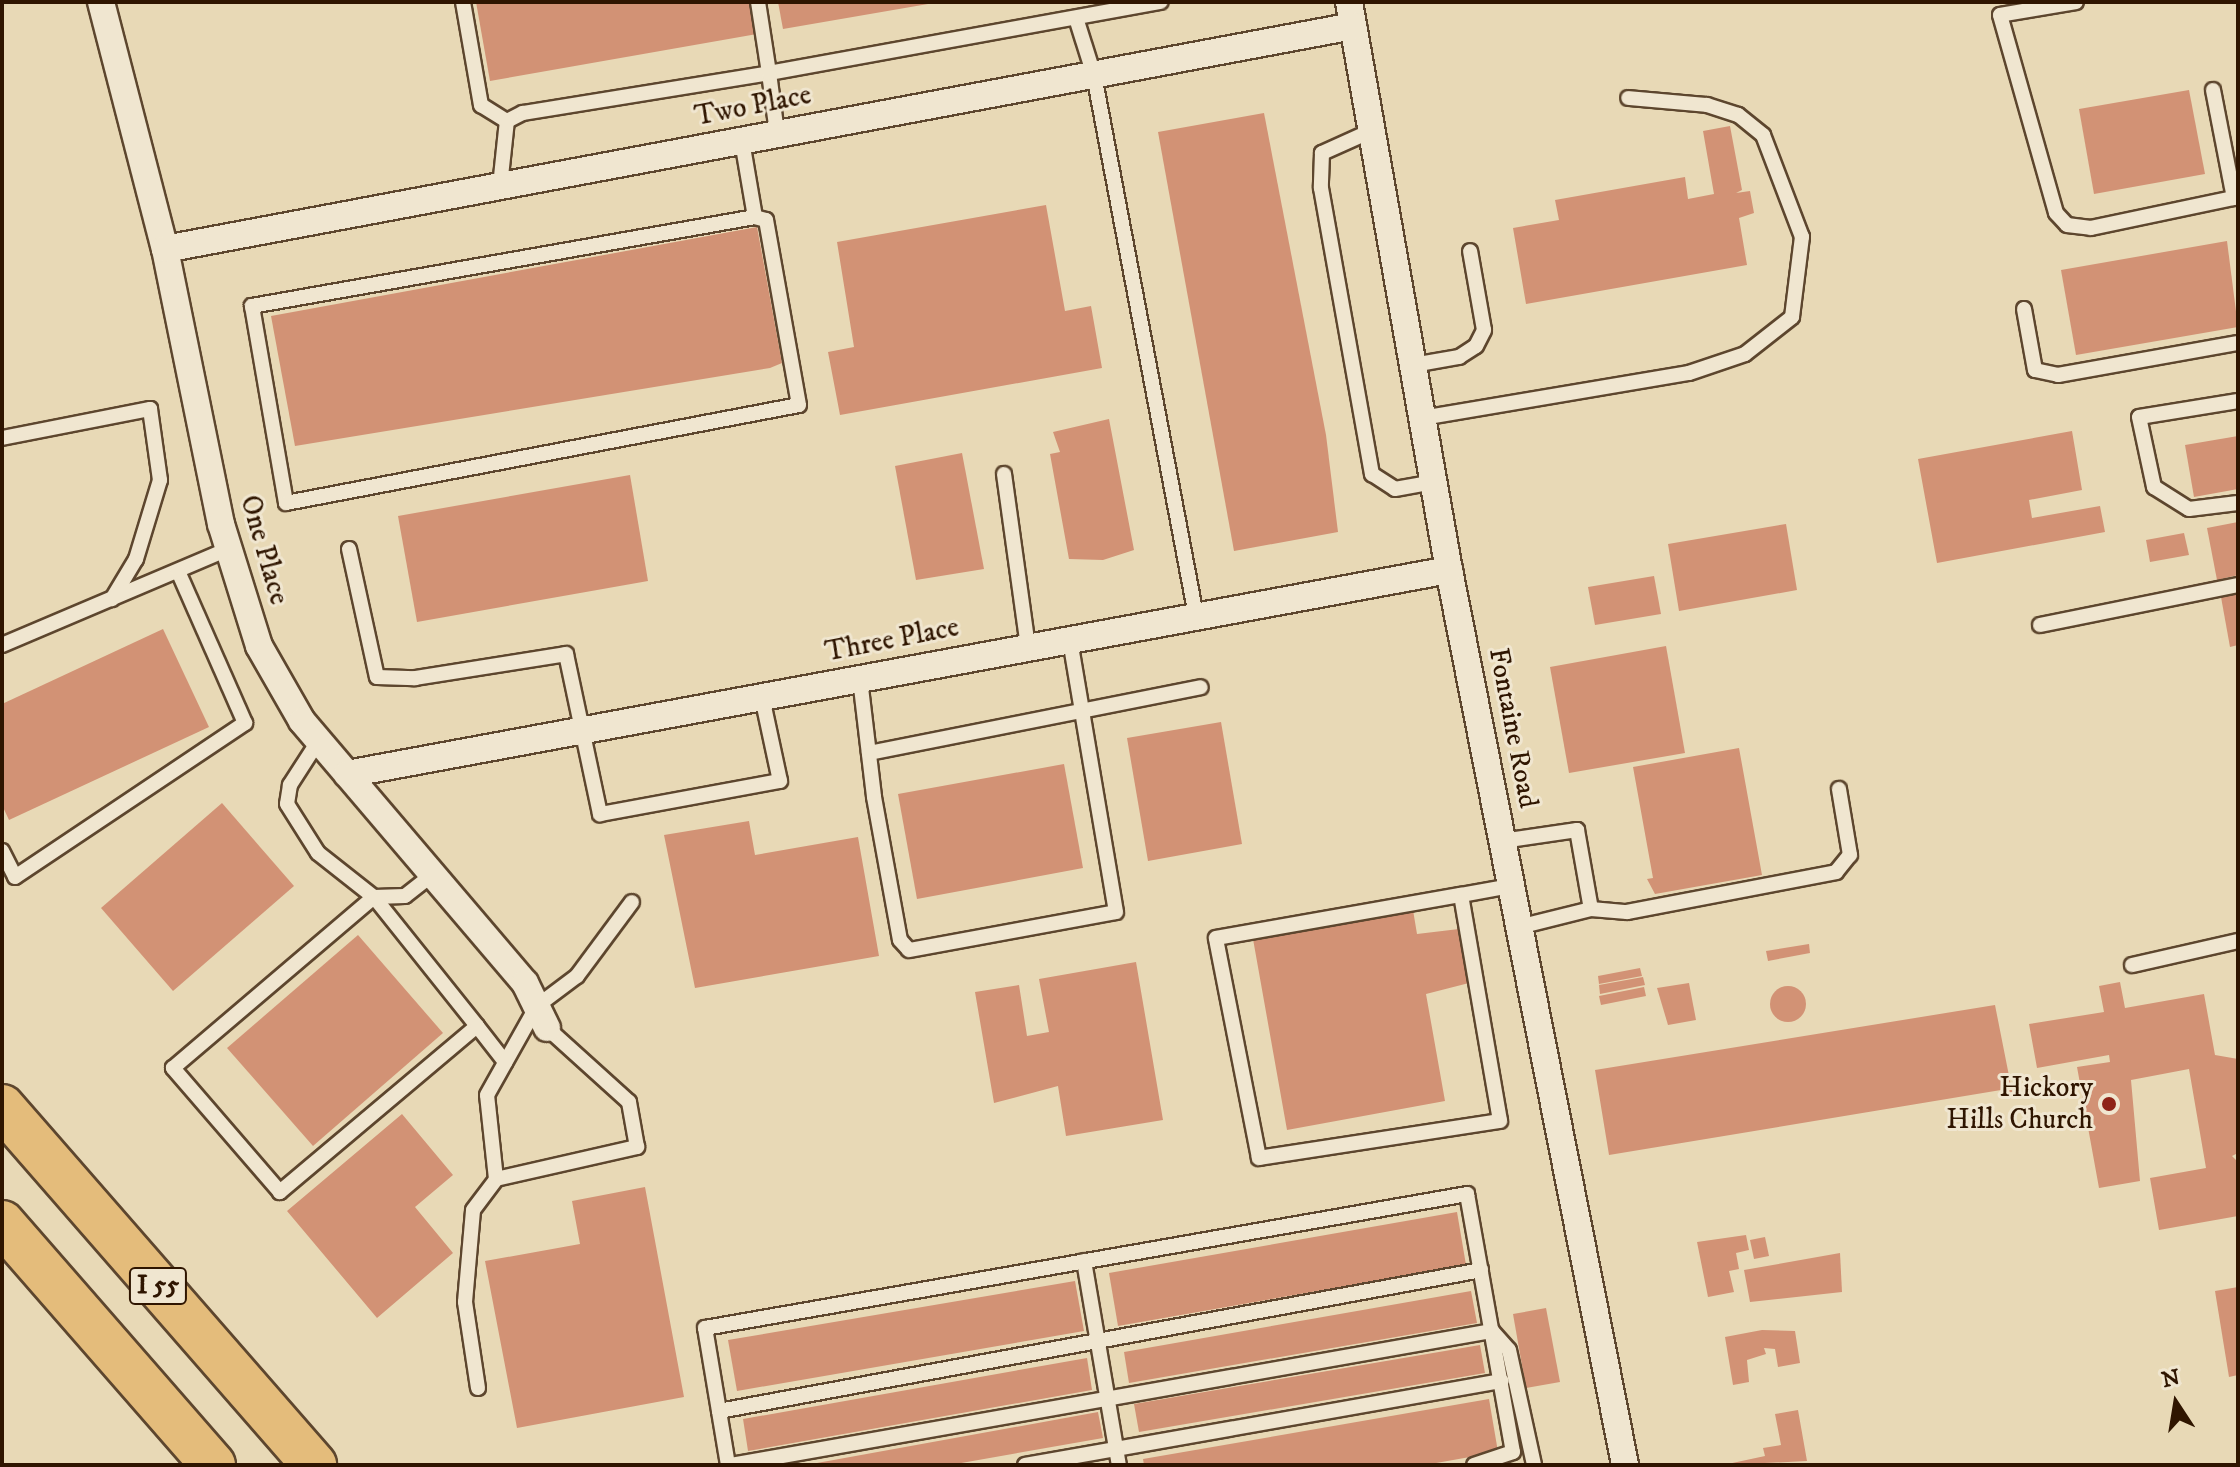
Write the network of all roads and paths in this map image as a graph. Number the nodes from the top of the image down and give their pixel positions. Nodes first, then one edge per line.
1 (101, 2) edge
2 (463, 2) edge
3 (758, 2) edge
4 (1161, 2) edge
5 (2076, 2) edge
6 (1351, 14) edge
7 (1076, 18) junction
8 (769, 73) junction
9 (1094, 75) junction
10 (2213, 90) dead end
11 (1628, 98) dead end
12 (507, 121) junction
13 (1371, 131) junction
14 (777, 133) junction
15 (742, 141) junction
16 (500, 186) junction
17 (2236, 198) edge
18 (755, 217) junction
19 (165, 249) junction
20 (1470, 251) dead end
21 (2024, 309) dead end
22 (2238, 343) edge
23 (1413, 365) junction
24 (2238, 401) edge
25 (1422, 418) junction
26 (2, 438) edge
27 (1004, 474) dead end
28 (1433, 482) junction
29 (2238, 503) edge
30 (228, 549) junction
31 (349, 549) dead end
32 (1449, 570) junction
33 (178, 571) junction
34 (2238, 585) edge
35 (112, 599) junction
36 (1196, 616) junction
37 (2040, 625) dead end
38 (1070, 640) junction
39 (2, 645) edge
40 (1028, 647) junction
41 (860, 679) junction
42 (1201, 687) dead end
43 (762, 697) junction
44 (1080, 709) junction
45 (582, 730) junction
46 (319, 740) junction
47 (869, 753) junction
48 (347, 774) junction
49 (1839, 789) dead end
50 (1502, 841) junction
51 (2, 851) edge
52 (433, 874) junction
53 (1511, 886) junction
54 (1461, 895) junction
55 (374, 897) junction
56 (632, 902) dead end
57 (1591, 909) junction
58 (1519, 927) junction
59 (2238, 941) edge
60 (2132, 965) dead end
61 (542, 1017) junction
62 (477, 1026) junction
63 (505, 1062) junction
64 (2, 1107) edge
65 (496, 1179) junction
66 (2, 1223) edge
67 (1084, 1261) junction
68 (1481, 1270) junction
69 (1492, 1331) junction
70 (1098, 1342) junction
71 (1502, 1381) junction
72 (478, 1388) dead end
73 (1108, 1400) junction
74 (719, 1411) junction
75 (1117, 1449) junction
76 (213, 1465) edge
77 (314, 1465) edge
78 (730, 1465) edge
79 (1025, 1465) edge
80 (1119, 1465) edge
81 (1474, 1465) edge
82 (1534, 1465) edge
83 (1625, 1465) edge

1 - 19 street, One Place
2 - 12 lane
3 - 8 lane
4 - 7 lane
5 - 17 lane
6 - 9 street, Two Place
6 - 13 street, Fontaine Road
7 - 8 lane
7 - 9 lane
8 - 12 lane
8 - 14 lane
9 - 14 street, Two Place
9 - 36 lane
10 - 17 lane
11 - 25 lane
12 - 16 lane
13 - 23 street, Fontaine Road
13 - 28 lane
14 - 15 street, Two Place
15 - 16 street, Two Place
15 - 18 lane
16 - 19 street, Two Place
18 - 18 lane
19 - 30 street, One Place
20 - 23 lane
21 - 22 lane
23 - 25 street, Fontaine Road
24 - 29 lane
25 - 28 street, Fontaine Road
26 - 35 lane
27 - 40 lane
28 - 32 street, Fontaine Road
30 - 33 lane
30 - 46 street, One Place
31 - 45 lane
32 - 36 street, Three Place
32 - 50 street, Fontaine Road
33 - 35 lane
33 - 51 lane
34 - 37 lane
35 - 39 lane
36 - 38 street, Three Place
38 - 40 street, Three Place
38 - 44 lane
40 - 41 street, Three Place
41 - 43 street, Three Place
41 - 47 lane
42 - 44 lane
43 - 45 street, Three Place
43 - 45 lane
44 - 47 lane
44 - 47 lane
45 - 48 street, Three Place
46 - 48 street, One Place
46 - 55 lane
48 - 52 street, One Place
49 - 57 lane
50 - 53 street, Fontaine Road
50 - 57 lane
52 - 55 lane
52 - 61 street, One Place
53 - 54 lane
53 - 58 street, Fontaine Road
54 - 54 lane
55 - 62 lane
55 - 62 lane
56 - 61 lane
57 - 58 lane
58 - 83 street, Fontaine Road
59 - 60 lane
61 - 63 lane
61 - 65 lane
62 - 63 lane
63 - 65 lane
64 - 77 highway, I 55
65 - 72 lane
66 - 76 highway, I 55
67 - 68 lane
67 - 70 lane
67 - 74 lane
68 - 69 lane
68 - 70 lane
69 - 71 lane
69 - 73 lane
69 - 82 lane
70 - 73 lane
70 - 74 lane
71 - 75 lane
71 - 81 lane
73 - 75 lane
73 - 78 lane
74 - 78 lane
75 - 79 lane
75 - 80 lane

